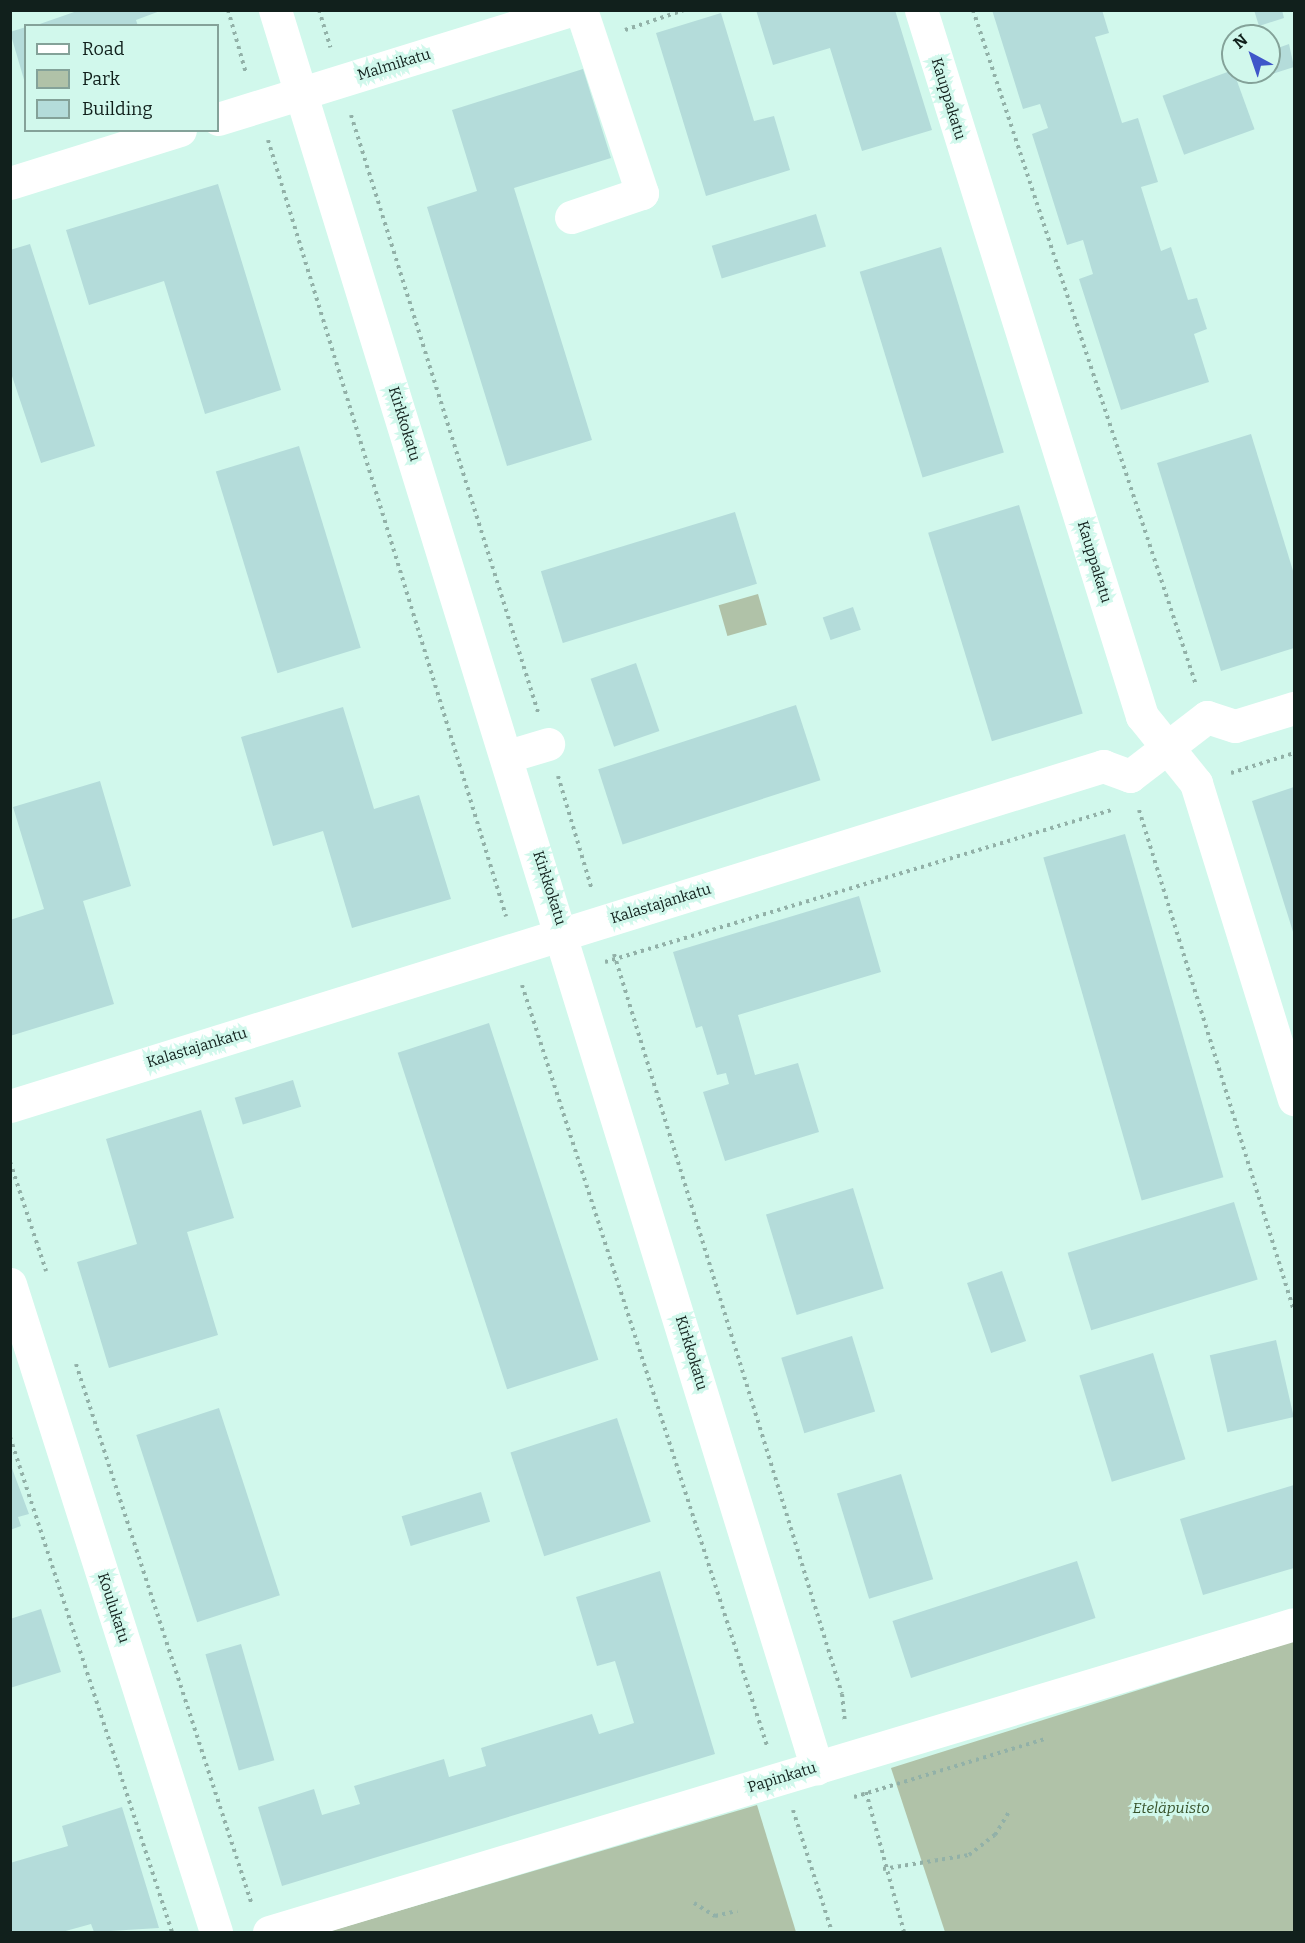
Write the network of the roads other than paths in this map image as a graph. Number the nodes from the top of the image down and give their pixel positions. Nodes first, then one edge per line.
1 (275, 10) edge
2 (571, 10) edge
3 (581, 10) edge
4 (921, 10) edge
5 (300, 93) junction
6 (219, 119) edge
7 (174, 132) edge
8 (10, 183) edge
9 (571, 217) dead end
10 (1294, 708) edge
11 (548, 744) road end
12 (1167, 748) junction
13 (508, 756) junction
14 (563, 934) junction
15 (1294, 1100) edge
16 (10, 1106) edge
17 (10, 1284) edge
18 (1294, 1624) edge
19 (817, 1768) junction
20 (263, 1921) edge
21 (214, 1927) edge

1 - 5 street, Kirkkokatu
2 - 5 street, Malmikatu
3 - 9 street
4 - 12 street, Kauppakatu
5 - 6 street, Malmikatu
5 - 13 street, Kirkkokatu
7 - 8 street
10 - 12 street
11 - 13 street
12 - 14 street, Kalastajankatu
12 - 15 street, Kauppakatu
13 - 14 street, Kirkkokatu
14 - 16 street, Kalastajankatu
14 - 19 street, Kirkkokatu
17 - 21 street, Koulukatu
18 - 19 street, Papinkatu
19 - 20 street, Papinkatu

